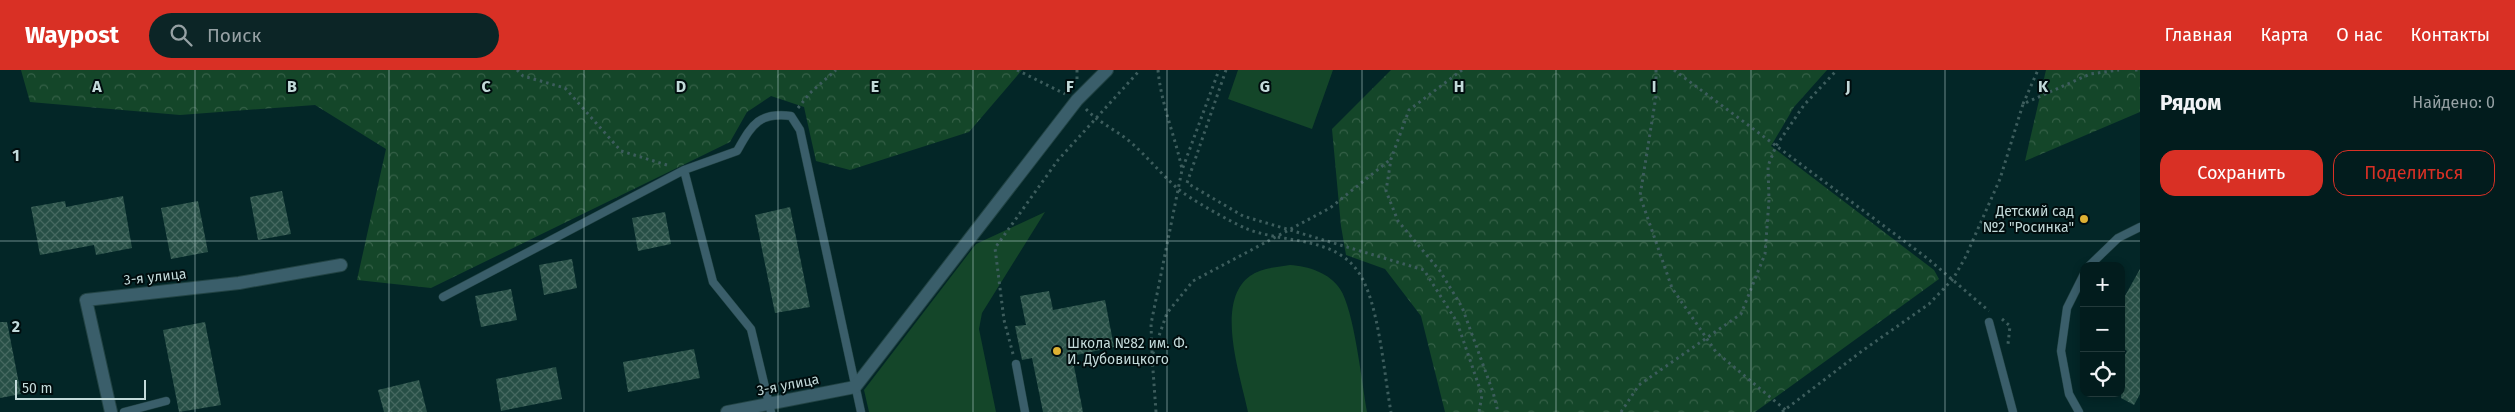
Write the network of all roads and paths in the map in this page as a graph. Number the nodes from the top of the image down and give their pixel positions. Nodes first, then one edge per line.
1 (517, 70) edge
2 (836, 70) edge
3 (1017, 70) edge
4 (1107, 70) edge
5 (1140, 70) edge
6 (1158, 70) edge
7 (1219, 70) edge
8 (1226, 70) edge
9 (1462, 70) edge
10 (1656, 70) edge
11 (1674, 70) edge
12 (1837, 70) edge
13 (2038, 70) edge
14 (2119, 70) edge
15 (2135, 70) edge
16 (2140, 70) edge
17 (1077, 100) junction
18 (2023, 104) junction
19 (791, 116) junction
20 (1095, 119) junction
21 (1776, 146) junction
22 (1391, 159) junction
23 (684, 170) junction
24 (1182, 170) junction
25 (1178, 189) junction
26 (2140, 227) edge
27 (1289, 229) junction
28 (1274, 236) junction
29 (2093, 262) edge
30 (341, 265) dead end
31 (1953, 279) junction
32 (2080, 282) edge
33 (444, 297) dead end
34 (1988, 322) joint
35 (1705, 339) junction
36 (1152, 356) junction
37 (1016, 364) joint
38 (856, 387) junction
39 (166, 401) dead end
40 (770, 408) edge
41 (1787, 410) edge
42 (111, 412) edge
43 (124, 412) edge
44 (727, 412) edge
45 (861, 412) edge
46 (1025, 412) edge
47 (1156, 412) edge
48 (1391, 412) edge
49 (1479, 412) edge
50 (1498, 412) edge
51 (1621, 412) edge
52 (1782, 412) edge
53 (2013, 412) edge
54 (2079, 412) edge

1 - 23 path
2 - 19 path
3 - 17 path
4 - 17 street
5 - 20 path
6 - 24 path
7 - 24 path
8 - 27 path
9 - 22 path
10 - 35 path
11 - 21 path
12 - 21 path
13 - 18 path
14 - 18 path
15 - 16 path
17 - 20 path
17 - 38 street
18 - 31 path
19 - 23 lane
19 - 38 lane
20 - 25 path
20 - 37 path
21 - 31 path
21 - 35 path
22 - 27 path
22 - 50 path
23 - 33 lane
23 - 40 lane
24 - 25 path
25 - 28 path
25 - 36 path
26 - 29 lane
27 - 28 path
27 - 49 path
28 - 36 path
28 - 48 path
30 - 42 street, 3-я улица
31 - 34 path
31 - 41 path
32 - 54 lane
34 - 53 lane
35 - 41 path
35 - 51 path
36 - 47 path
37 - 46 lane
38 - 40 street, 3-я улица
38 - 45 lane
39 - 43 lane
40 - 44 street, 3-я улица
41 - 52 path

